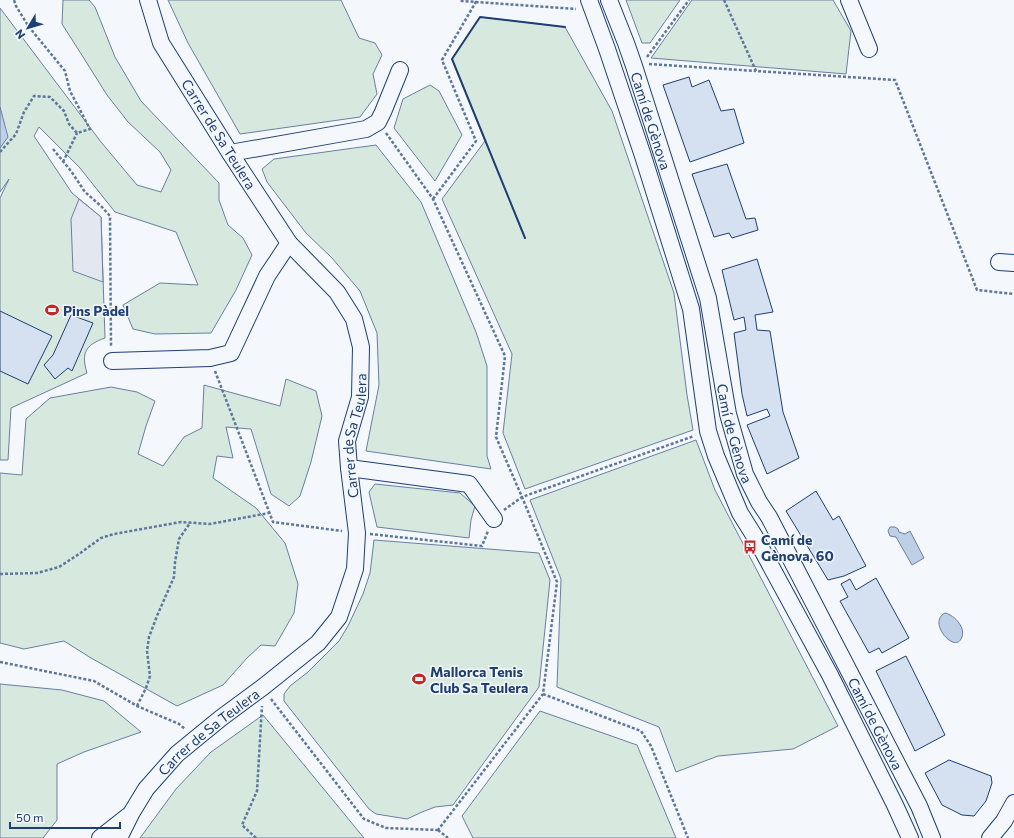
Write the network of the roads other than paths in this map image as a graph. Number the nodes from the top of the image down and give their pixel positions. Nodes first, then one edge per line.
1 (148, 0) edge
2 (589, 0) edge
3 (609, 0) edge
4 (849, 0) edge
5 (869, 50) dead end
6 (400, 70) dead end
7 (230, 153) junction
8 (289, 243) junction
9 (112, 360) road end
10 (348, 468) junction
11 (494, 518) road end
12 (1014, 803) edge
13 (132, 812) junction
14 (100, 838) edge
15 (119, 838) edge
16 (910, 838) edge
17 (932, 838) edge
18 (990, 838) edge

1 - 7 street, Carrer de Sa Teulera
2 - 16 street, Camí de Gènova
3 - 17 street, Camí de Gènova
4 - 5 street
6 - 7 street
7 - 8 street, Carrer de Sa Teulera
8 - 9 street
8 - 10 street, Carrer de Sa Teulera
10 - 11 street
10 - 13 street, Carrer de Sa Teulera
12 - 18 street
13 - 14 street
13 - 15 street, Carrer de Sa Teulera

